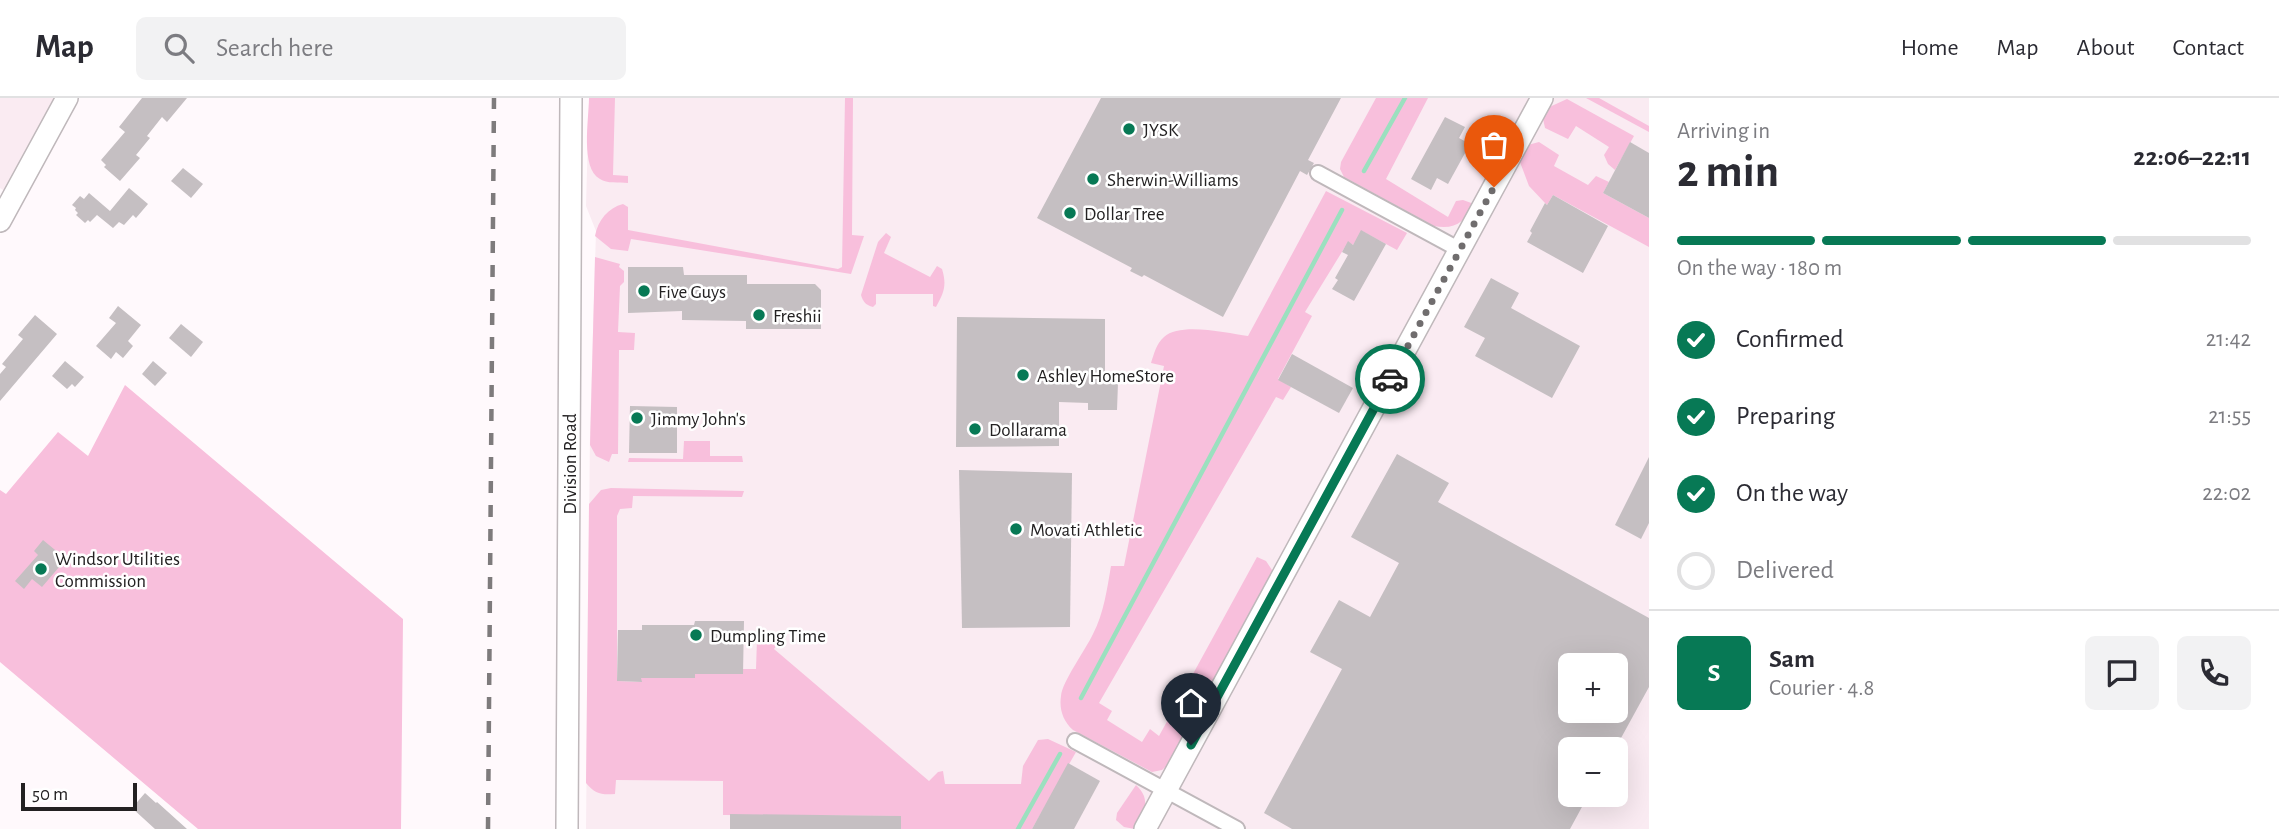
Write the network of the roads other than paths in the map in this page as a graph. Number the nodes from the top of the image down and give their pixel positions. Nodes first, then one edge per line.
1 (67, 98) edge
2 (571, 98) edge
3 (1542, 98) edge
4 (1318, 173) dead end
5 (0, 221) edge
6 (1460, 250) junction
7 (1075, 741) dead end
8 (1166, 790) junction
9 (567, 829) edge
10 (1145, 829) edge
11 (1237, 829) edge

1 - 5 street
2 - 9 street, Division Road
3 - 6 street
4 - 6 street
6 - 8 street
7 - 8 street
8 - 10 street
8 - 11 street

